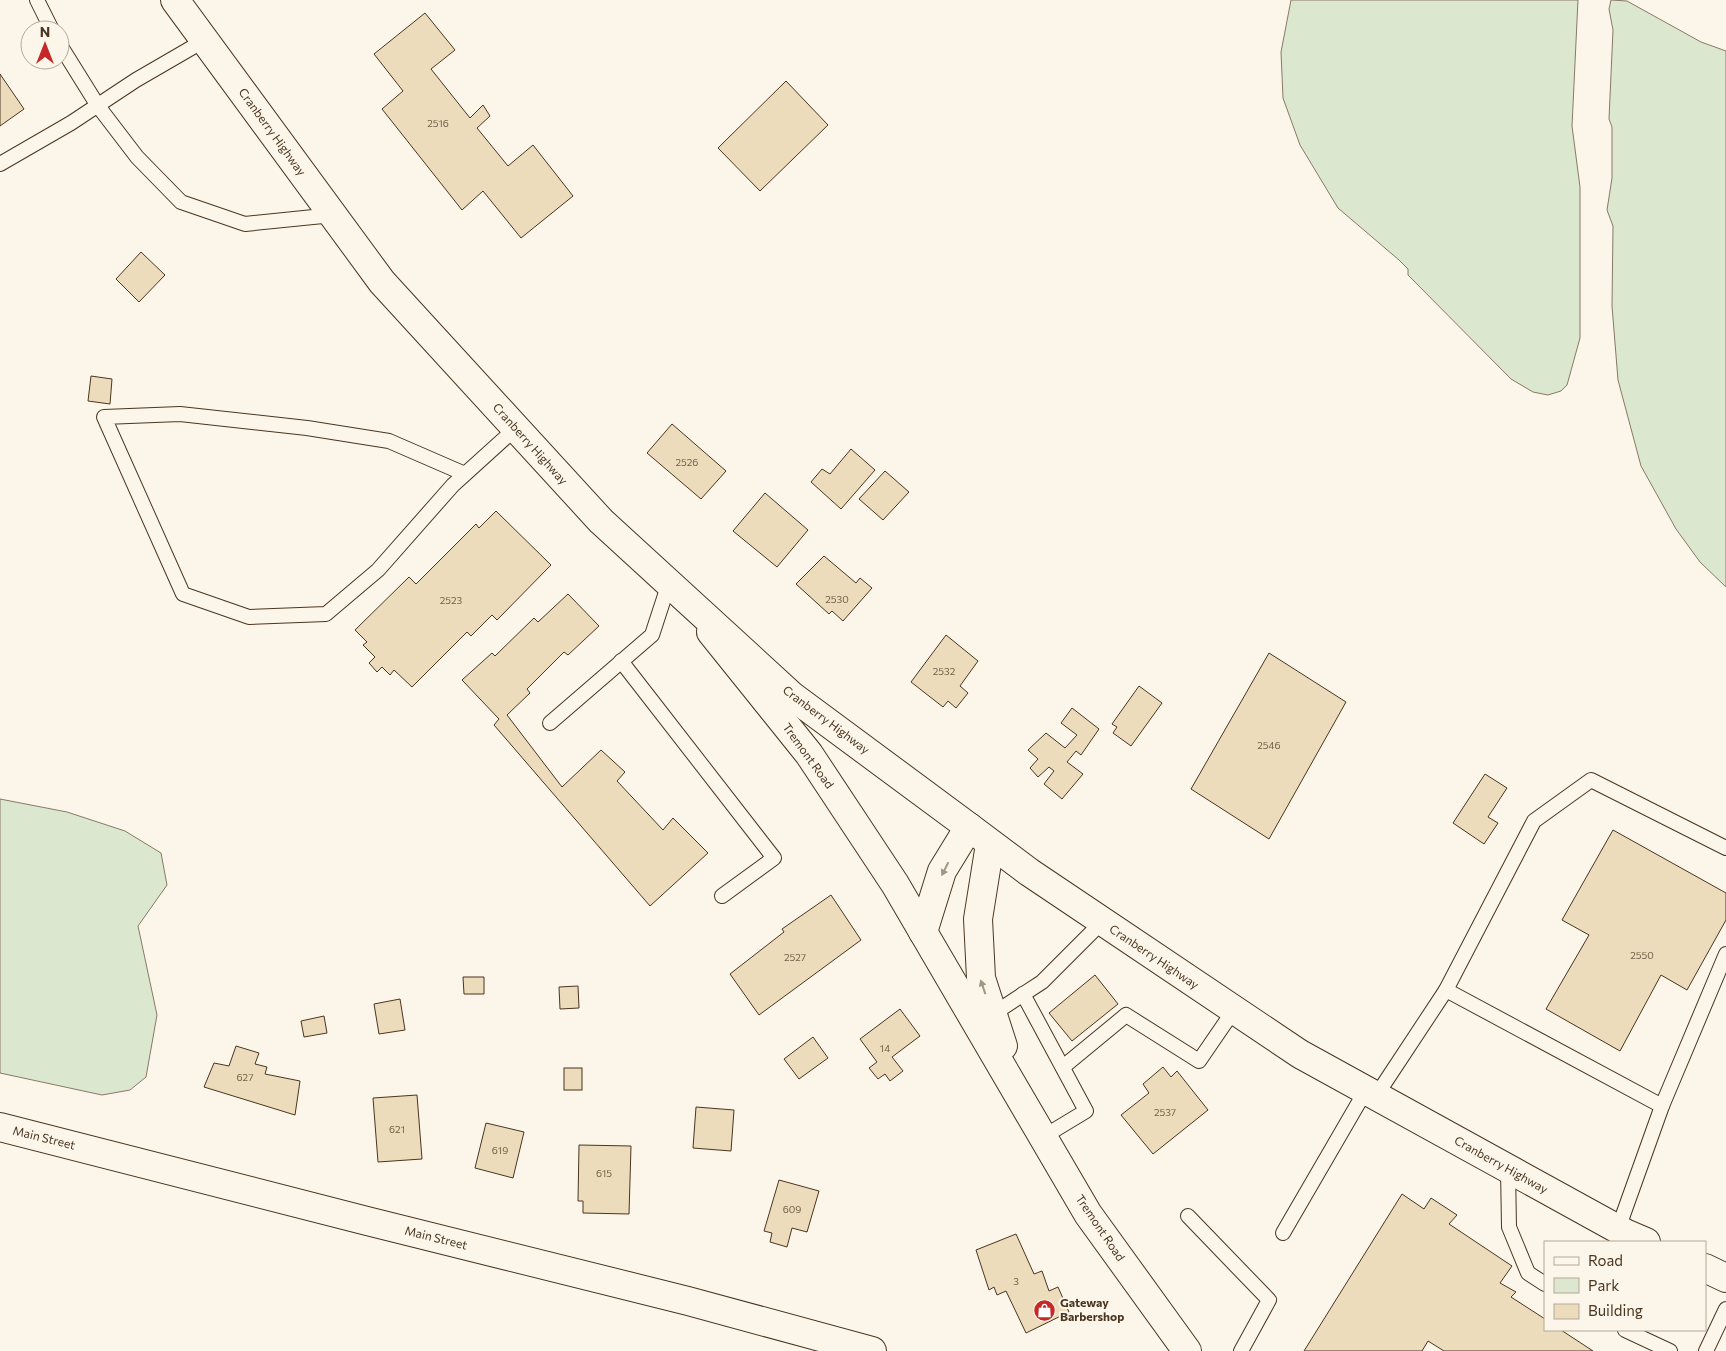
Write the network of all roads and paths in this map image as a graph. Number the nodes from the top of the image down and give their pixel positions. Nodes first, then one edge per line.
1 (37, 0) edge
2 (175, 0) edge
3 (47, 20) edge
4 (205, 40) junction
5 (70, 61) edge
6 (98, 106) junction
7 (0, 164) edge
8 (333, 215) junction
9 (516, 428) junction
10 (465, 474) junction
11 (673, 587) junction
12 (621, 661) junction
13 (550, 722) dead end
14 (969, 827) junction
15 (990, 844) junction
16 (1726, 848) edge
17 (722, 896) dead end
18 (1102, 922) junction
19 (923, 932) junction
20 (1726, 954) edge
21 (1446, 990) junction
22 (1024, 994) junction
23 (1234, 1010) junction
24 (993, 1014) junction
25 (1063, 1067) junction
26 (1371, 1093) junction
27 (1021, 1099) junction
28 (1662, 1106) junction
29 (0, 1127) edge
30 (1043, 1137) junction
31 (1508, 1169) junction
32 (1188, 1216) dead end
33 (1618, 1229) junction
34 (1283, 1233) dead end
35 (1644, 1241) edge
36 (1706, 1268) edge
37 (1726, 1278) edge
38 (1544, 1283) edge
39 (1726, 1309) edge
40 (1627, 1331) edge
41 (872, 1351) edge
42 (1185, 1351) edge
43 (1241, 1351) edge
44 (1670, 1351) edge
45 (1706, 1351) edge

1 - 3 lane
2 - 4 main road, Cranberry Highway
4 - 6 lane
4 - 8 main road, Cranberry Highway
5 - 6 lane
6 - 7 lane
6 - 8 lane
8 - 9 main road, Cranberry Highway
9 - 10 lane
9 - 11 main road, Cranberry Highway
10 - 10 lane
11 - 12 lane
11 - 14 main road, Cranberry Highway
11 - 19 main road, Tremont Road
12 - 13 lane
12 - 17 lane
14 - 15 main road, Cranberry Highway
14 -> 19 main road
15 - 18 main road, Cranberry Highway
24 -> 15 main road, Tremont Road
16 - 21 lane
18 - 22 lane
18 - 23 main road, Cranberry Highway
19 - 27 main road, Tremont Road
20 - 28 lane
21 - 26 lane
21 - 28 lane
22 - 24 lane
22 - 25 lane
23 - 25 lane
23 - 26 main road, Cranberry Highway
24 - 27 main road, Tremont Road
25 - 30 lane
26 - 31 main road, Cranberry Highway
26 - 34 lane
27 - 30 main road, Tremont Road
28 - 33 lane
29 - 41 main road, Main Street
30 - 42 main road, Tremont Road
31 - 33 main road, Cranberry Highway
31 - 38 lane
32 - 43 lane
33 - 35 main road, Cranberry Highway
36 - 37 main road
39 - 45 lane
40 - 44 lane

